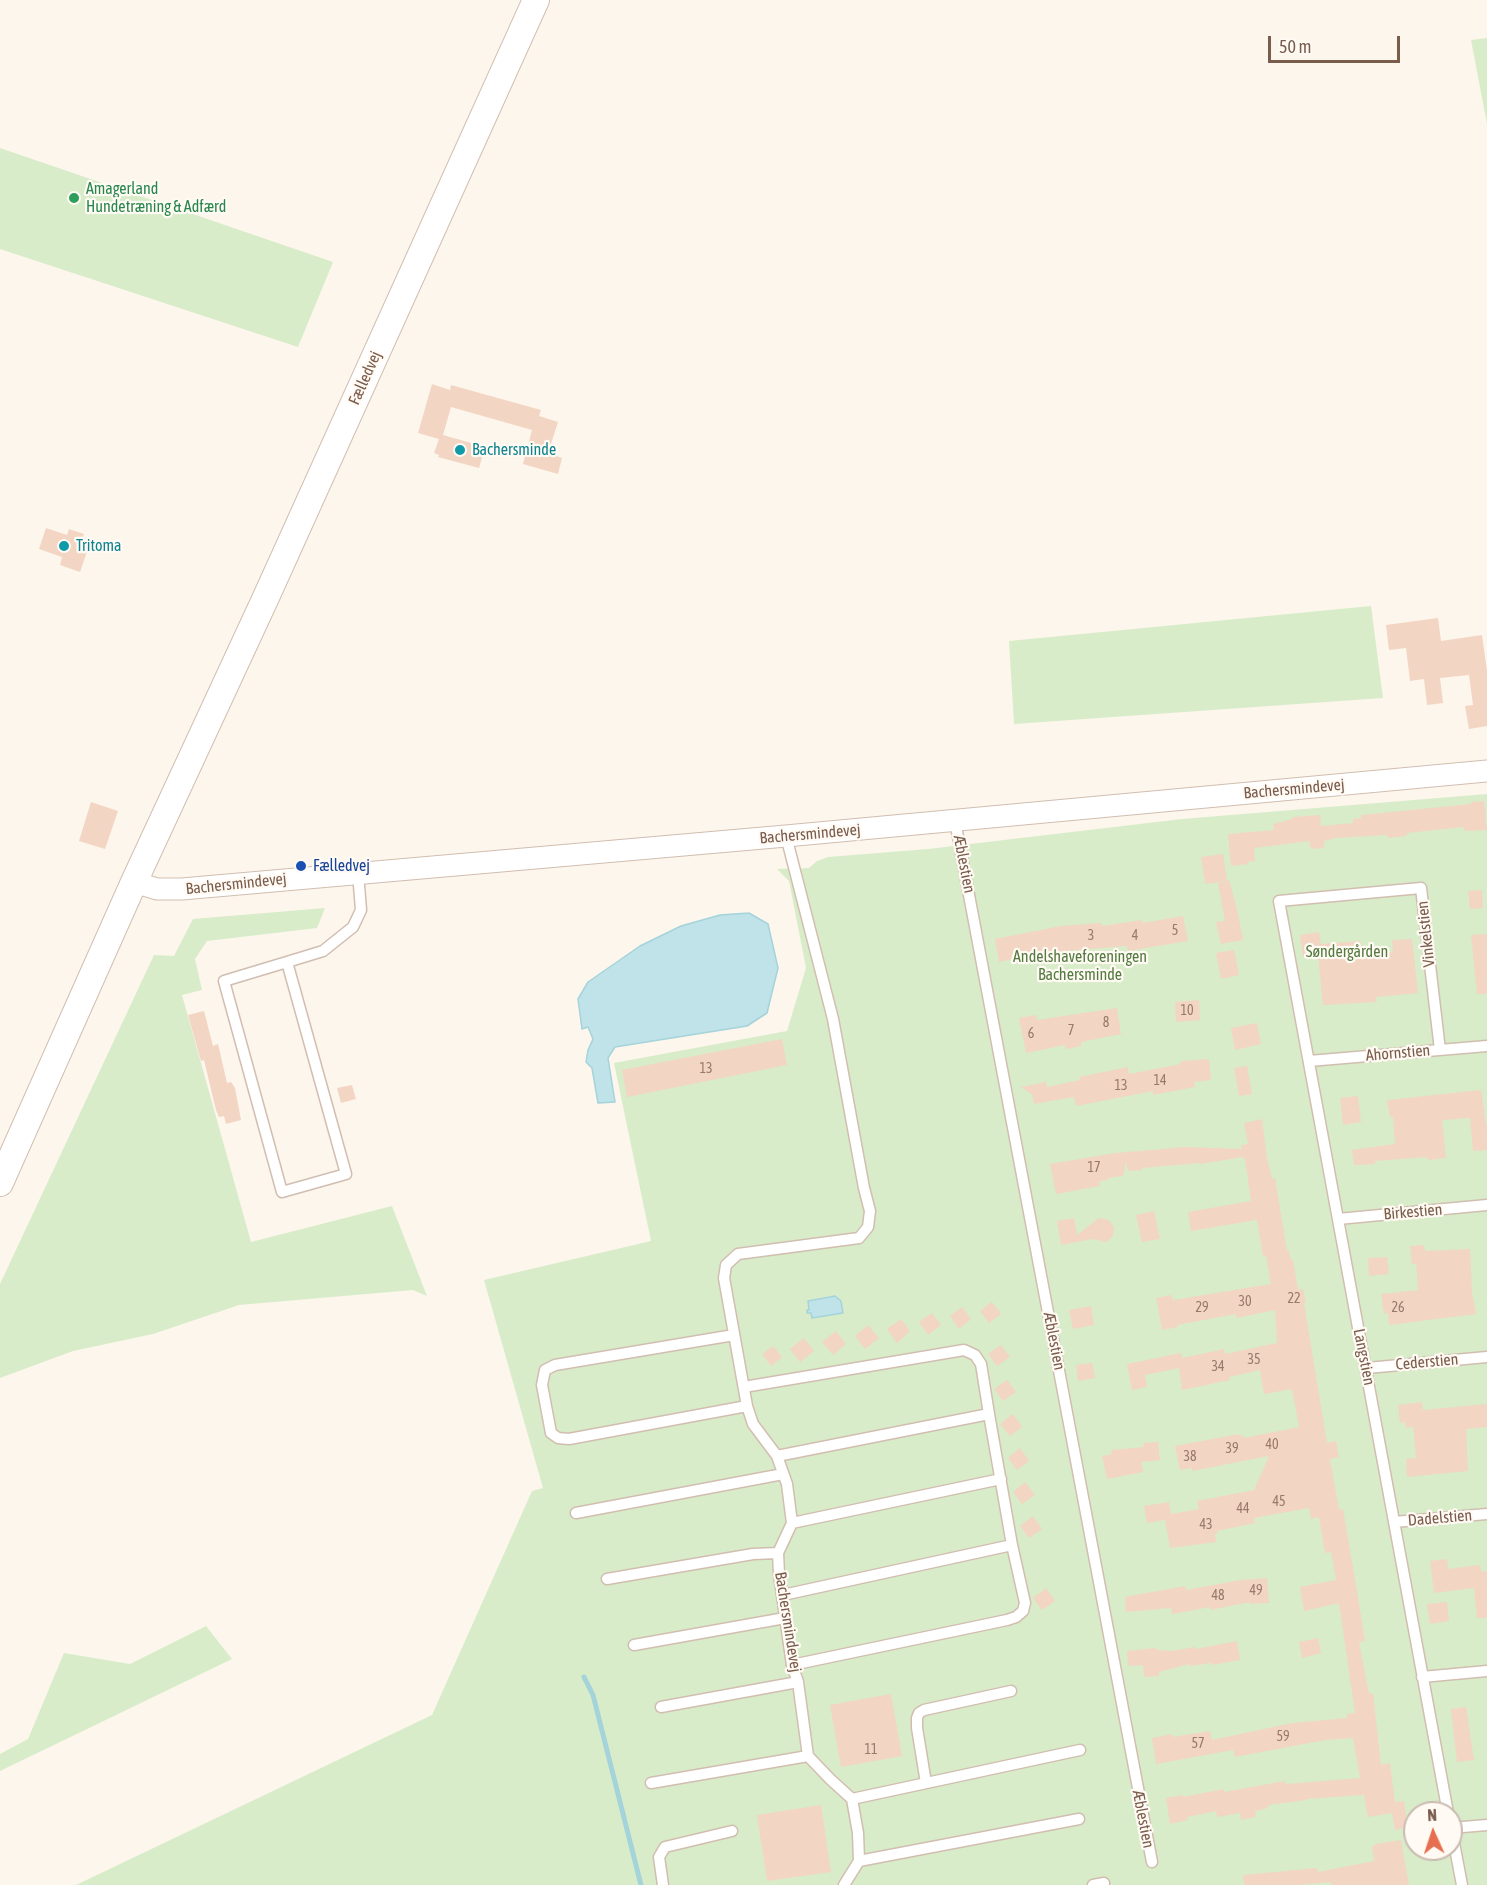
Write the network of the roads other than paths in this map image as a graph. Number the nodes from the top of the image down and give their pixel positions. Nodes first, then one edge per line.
1 (536, 0) edge
2 (1487, 771) edge
3 (956, 821) junction
4 (786, 836) junction
5 (358, 873) junction
6 (134, 882) junction
7 (1279, 901) joint
8 (287, 962) junction
9 (1487, 1046) edge
10 (1440, 1050) junction
11 (1309, 1061) junction
12 (0, 1183) edge
13 (1487, 1205) edge
14 (1338, 1219) junction
15 (734, 1335) junction
16 (1487, 1357) edge
17 (1367, 1368) junction
18 (744, 1387) junction
19 (747, 1406) junction
20 (989, 1414) junction
21 (777, 1456) junction
22 (783, 1474) junction
23 (1001, 1479) junction
24 (576, 1514) dead end
25 (1487, 1514) edge
26 (1394, 1522) junction
27 (792, 1523) junction
28 (1012, 1545) junction
29 (778, 1552) junction
30 (607, 1579) dead end
31 (783, 1595) junction
32 (784, 1618) junction
33 (634, 1645) dead end
34 (792, 1665) junction
35 (1487, 1671) edge
36 (1422, 1677) junction
37 (798, 1682) junction
38 (1011, 1691) dead end
39 (661, 1707) dead end
40 (1080, 1750) dead end
41 (808, 1756) junction
42 (651, 1783) dead end
43 (926, 1783) junction
44 (852, 1799) junction
45 (1446, 1801) edge
46 (1079, 1819) dead end
47 (1487, 1825) edge
48 (1463, 1826) edge
49 (732, 1832) dead end
50 (859, 1861) junction
51 (1457, 1861) edge
52 (1152, 1862) dead end
53 (663, 1885) edge
54 (844, 1885) edge
55 (1462, 1885) edge

1 - 6 street, Fælledvej
2 - 3 street, Bachersmindevej
3 - 4 street, Bachersmindevej
3 - 52 lane, Æblestien
4 - 5 street, Bachersmindevej
4 - 15 lane
5 - 6 street, Bachersmindevej
5 - 8 lane
6 - 12 street, Fælledvej
7 - 10 lane, Vinkelstien
7 - 11 lane, Langstien
8 - 8 lane
9 - 10 lane, Ahornstien
10 - 11 lane, Ahornstien
11 - 14 lane, Langstien
13 - 14 lane, Birkestien
14 - 17 lane, Langstien
15 - 18 lane
15 - 19 lane
16 - 17 lane, Cederstien
17 - 26 lane, Langstien
18 - 19 lane
18 - 20 lane
19 - 21 lane
20 - 21 lane
20 - 23 lane
21 - 22 lane
22 - 24 lane
22 - 27 lane
23 - 27 lane
23 - 28 lane
25 - 26 lane, Dadelstien
26 - 36 lane, Langstien
27 - 29 lane, Bachersmindevej
28 - 31 lane
28 - 34 lane
29 - 30 lane
29 - 31 lane, Bachersmindevej
31 - 32 lane, Bachersmindevej
32 - 33 lane
32 - 34 lane, Bachersmindevej
34 - 37 lane, Bachersmindevej
35 - 36 lane
36 - 45 lane, Langstien
37 - 39 lane
37 - 41 lane, Bachersmindevej
38 - 43 lane
40 - 43 lane
41 - 42 lane
41 - 44 lane
43 - 44 lane
44 - 50 lane
46 - 50 lane
47 - 48 lane
49 - 53 lane
50 - 54 lane
51 - 55 lane

